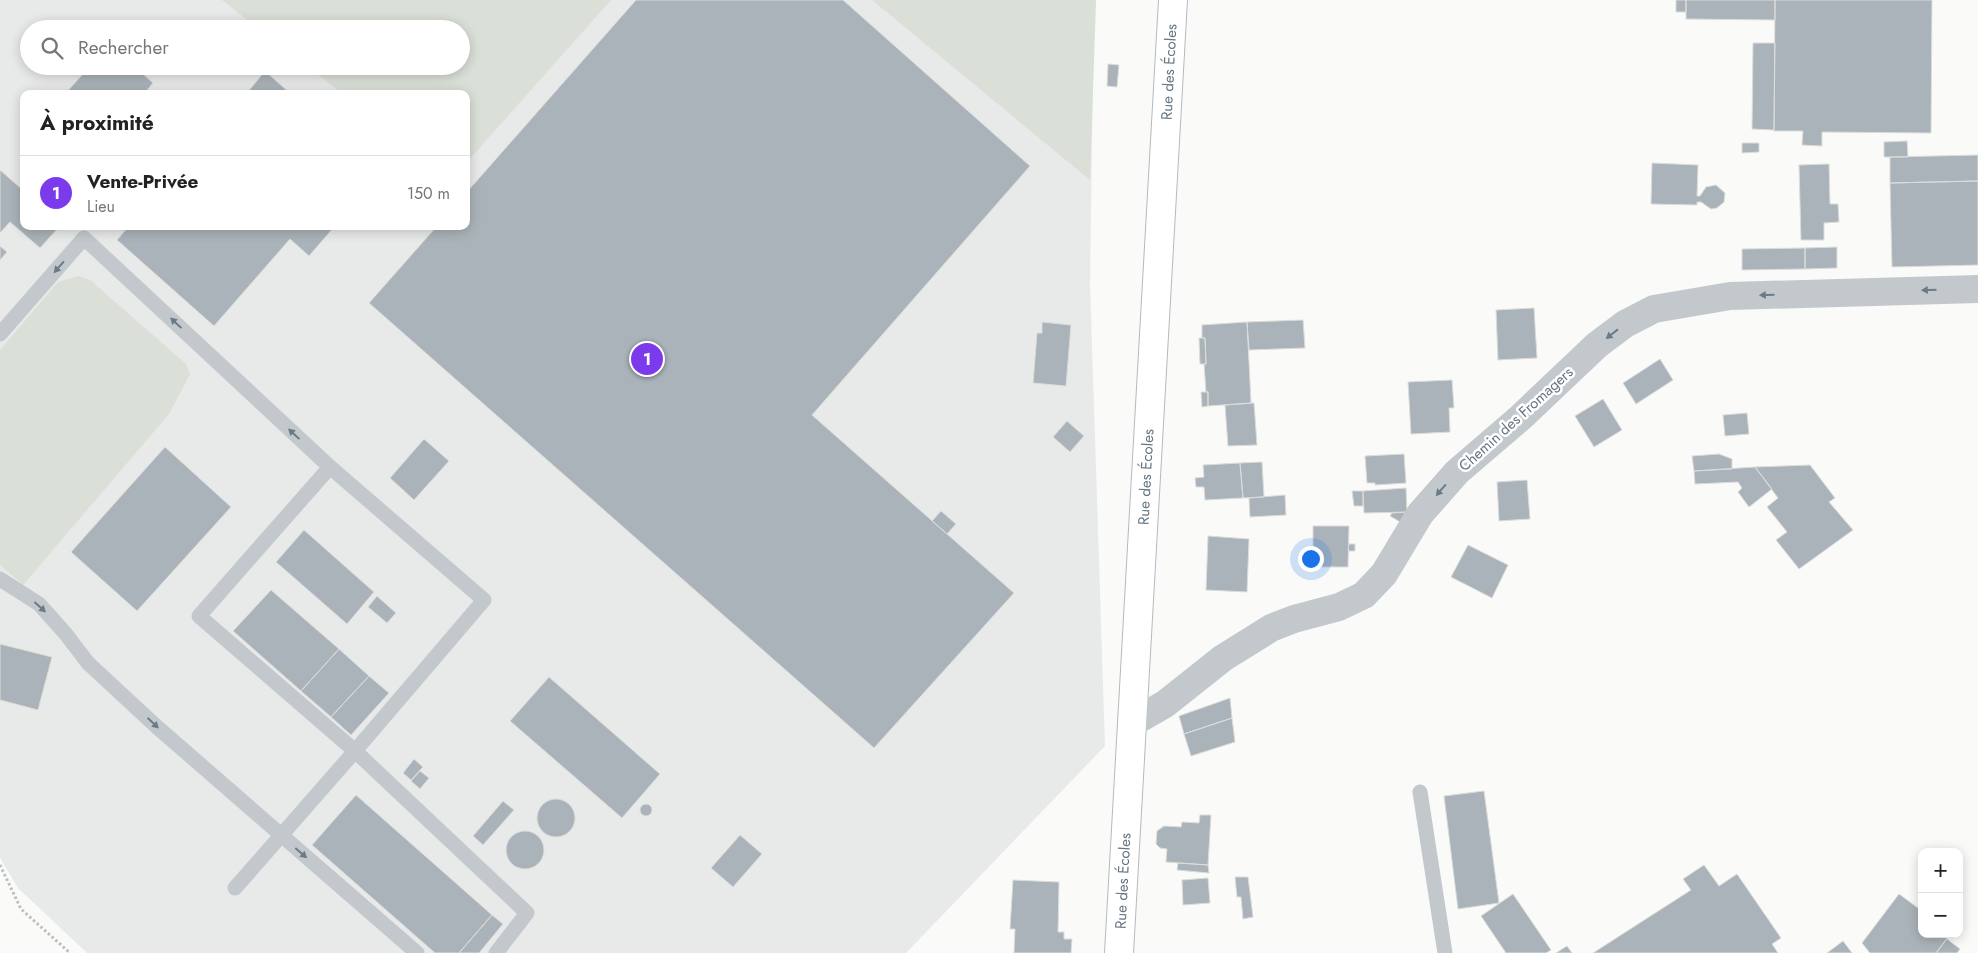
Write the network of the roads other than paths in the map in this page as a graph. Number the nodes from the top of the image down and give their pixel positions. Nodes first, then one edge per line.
1 (1173, 0) edge
2 (1978, 289) edge
3 (0, 334) edge
4 (330, 467) junction
5 (0, 579) edge
6 (1132, 723) junction
7 (355, 751) junction
8 (1420, 792) dead end
9 (281, 835) junction
10 (235, 888) dead end
11 (417, 953) edge
12 (496, 953) edge
13 (1119, 953) edge
14 (1445, 953) edge

1 - 6 street, Rue des Écoles
2 -> 6 street, Chemin des Fromagers
4 -> 3 lane
4 - 7 lane
4 - 7 lane
5 -> 9 lane
6 - 13 street, Rue des Écoles
7 - 9 lane
7 - 12 lane
8 - 14 lane
9 - 10 lane
9 -> 11 lane

